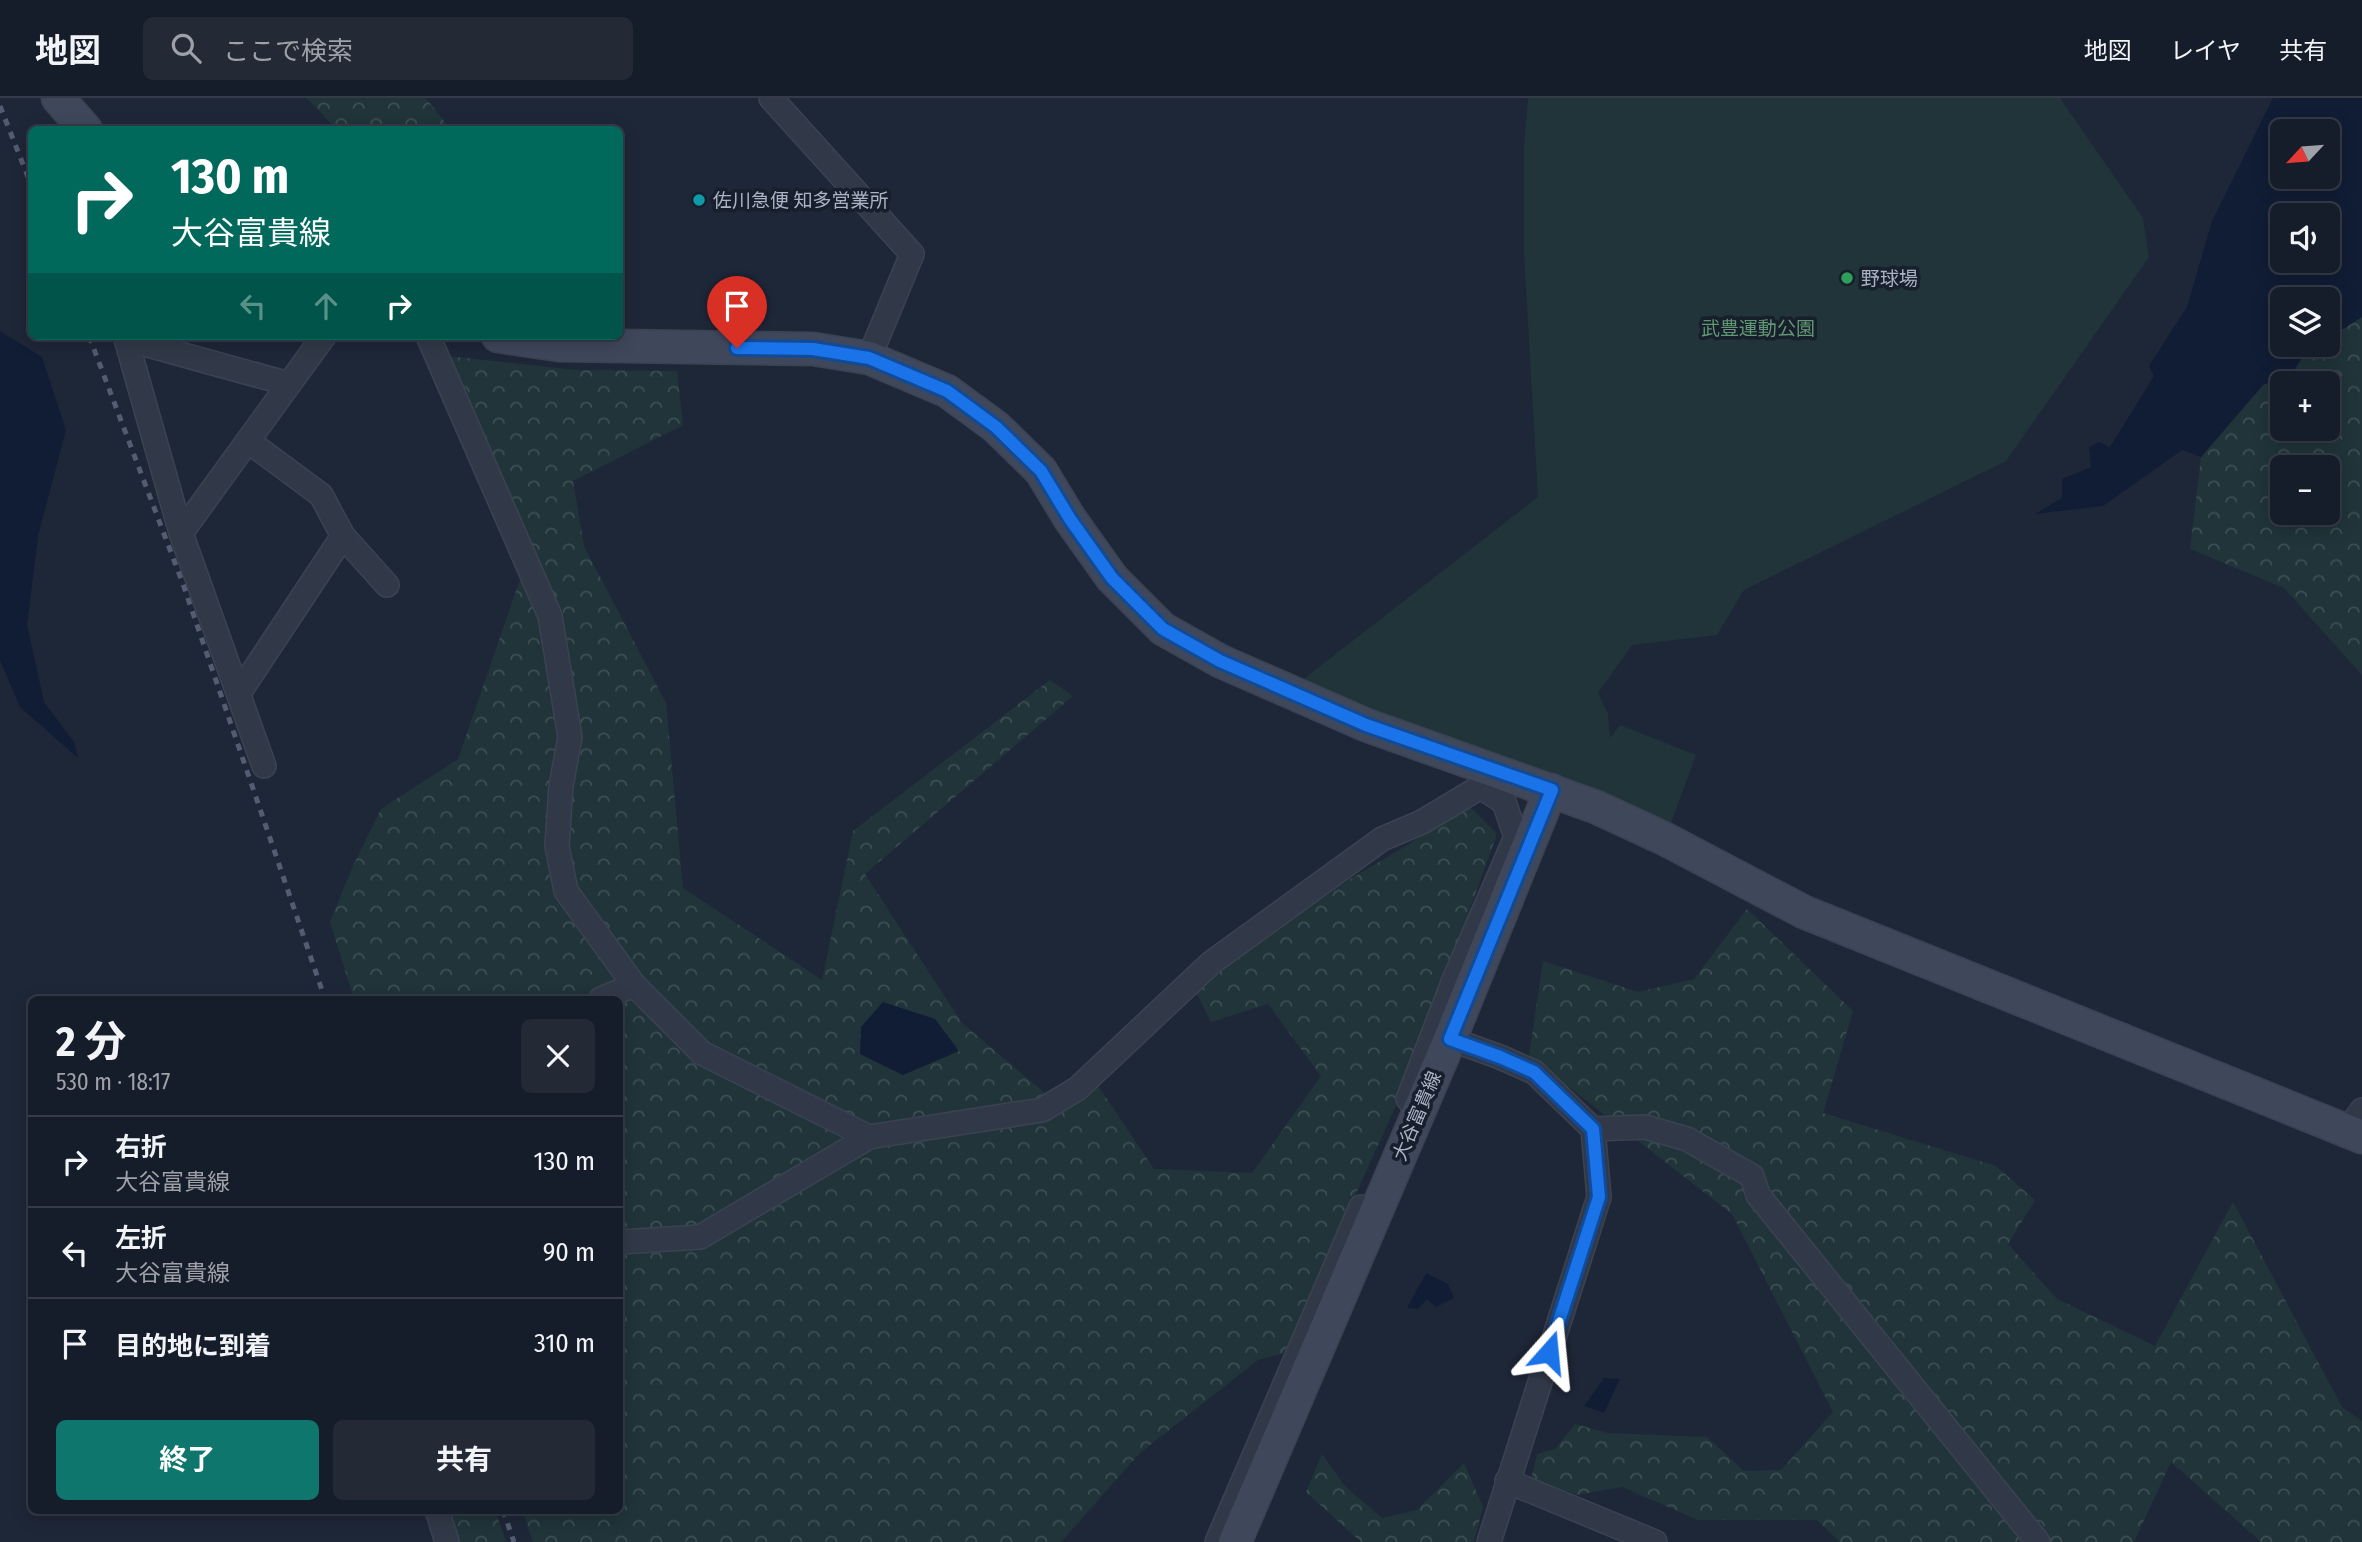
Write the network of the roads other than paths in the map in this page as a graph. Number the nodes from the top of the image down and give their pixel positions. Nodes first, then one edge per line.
1 (58, 98) edge
2 (771, 98) edge
3 (82, 126) edge
4 (126, 340) edge
5 (130, 340) edge
6 (321, 340) edge
7 (430, 340) edge
8 (525, 340) edge
9 (869, 358) junction
10 (289, 384) junction
11 (248, 441) junction
12 (181, 533) junction
13 (343, 536) junction
14 (387, 585) dead end
15 (239, 693) junction
16 (264, 766) dead end
17 (1492, 780) junction
18 (1552, 790) junction
19 (634, 985) junction
20 (608, 996) edge
21 (1450, 1039) junction
22 (2357, 1126) edge
23 (1593, 1129) junction
24 (869, 1137) junction
25 (623, 1242) edge
26 (1507, 1481) junction
27 (438, 1514) edge
28 (447, 1542) edge
29 (1217, 1542) edge
30 (1235, 1542) edge
31 (1489, 1542) edge
32 (1656, 1542) edge
33 (2038, 1542) edge

1 - 3 main road
2 - 9 street
4 - 12 street
5 - 10 street
6 - 10 street
7 - 19 street
8 - 9 main road
9 - 17 main road
10 - 11 street
11 - 12 street
11 - 13 street
12 - 15 street
13 - 14 street
13 - 15 street
15 - 16 street
17 - 18 main road
17 - 24 street
17 - 29 street
18 - 21 main road, 大谷富貴線
18 - 22 main road
19 - 20 street
19 - 24 street
21 - 23 street
21 - 30 main road, 大谷富貴線
23 - 26 street
23 - 33 street
24 - 25 street
26 - 31 street
26 - 32 street
27 - 28 street

